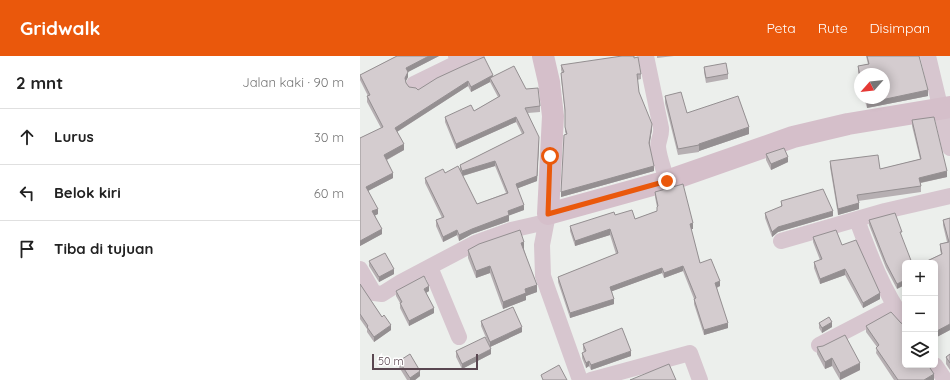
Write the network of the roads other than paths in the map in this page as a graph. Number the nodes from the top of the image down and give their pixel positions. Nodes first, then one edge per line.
1 (477, 56) edge
2 (543, 56) edge
3 (646, 56) edge
4 (928, 56) edge
5 (457, 59) edge
6 (414, 84) dead end
7 (946, 108) edge
8 (950, 148) edge
9 (667, 181) junction
10 (950, 196) edge
11 (547, 218) junction
12 (857, 220) junction
13 (781, 241) dead end
14 (430, 267) junction
15 (360, 269) edge
16 (894, 306) junction
17 (902, 317) edge
18 (459, 337) dead end
19 (819, 345) edge
20 (937, 368) edge
21 (580, 380) edge
22 (591, 380) edge
23 (700, 380) edge
24 (944, 380) edge

1 - 5 street
2 - 11 street
3 - 9 street
4 - 7 street
5 - 6 street
7 - 8 street
7 - 9 street
9 - 11 street
10 - 12 street
11 - 14 street
11 - 21 street
12 - 13 street
12 - 16 street
14 - 15 street
14 - 18 street
16 - 17 street
16 - 19 street
20 - 24 street
22 - 23 street

